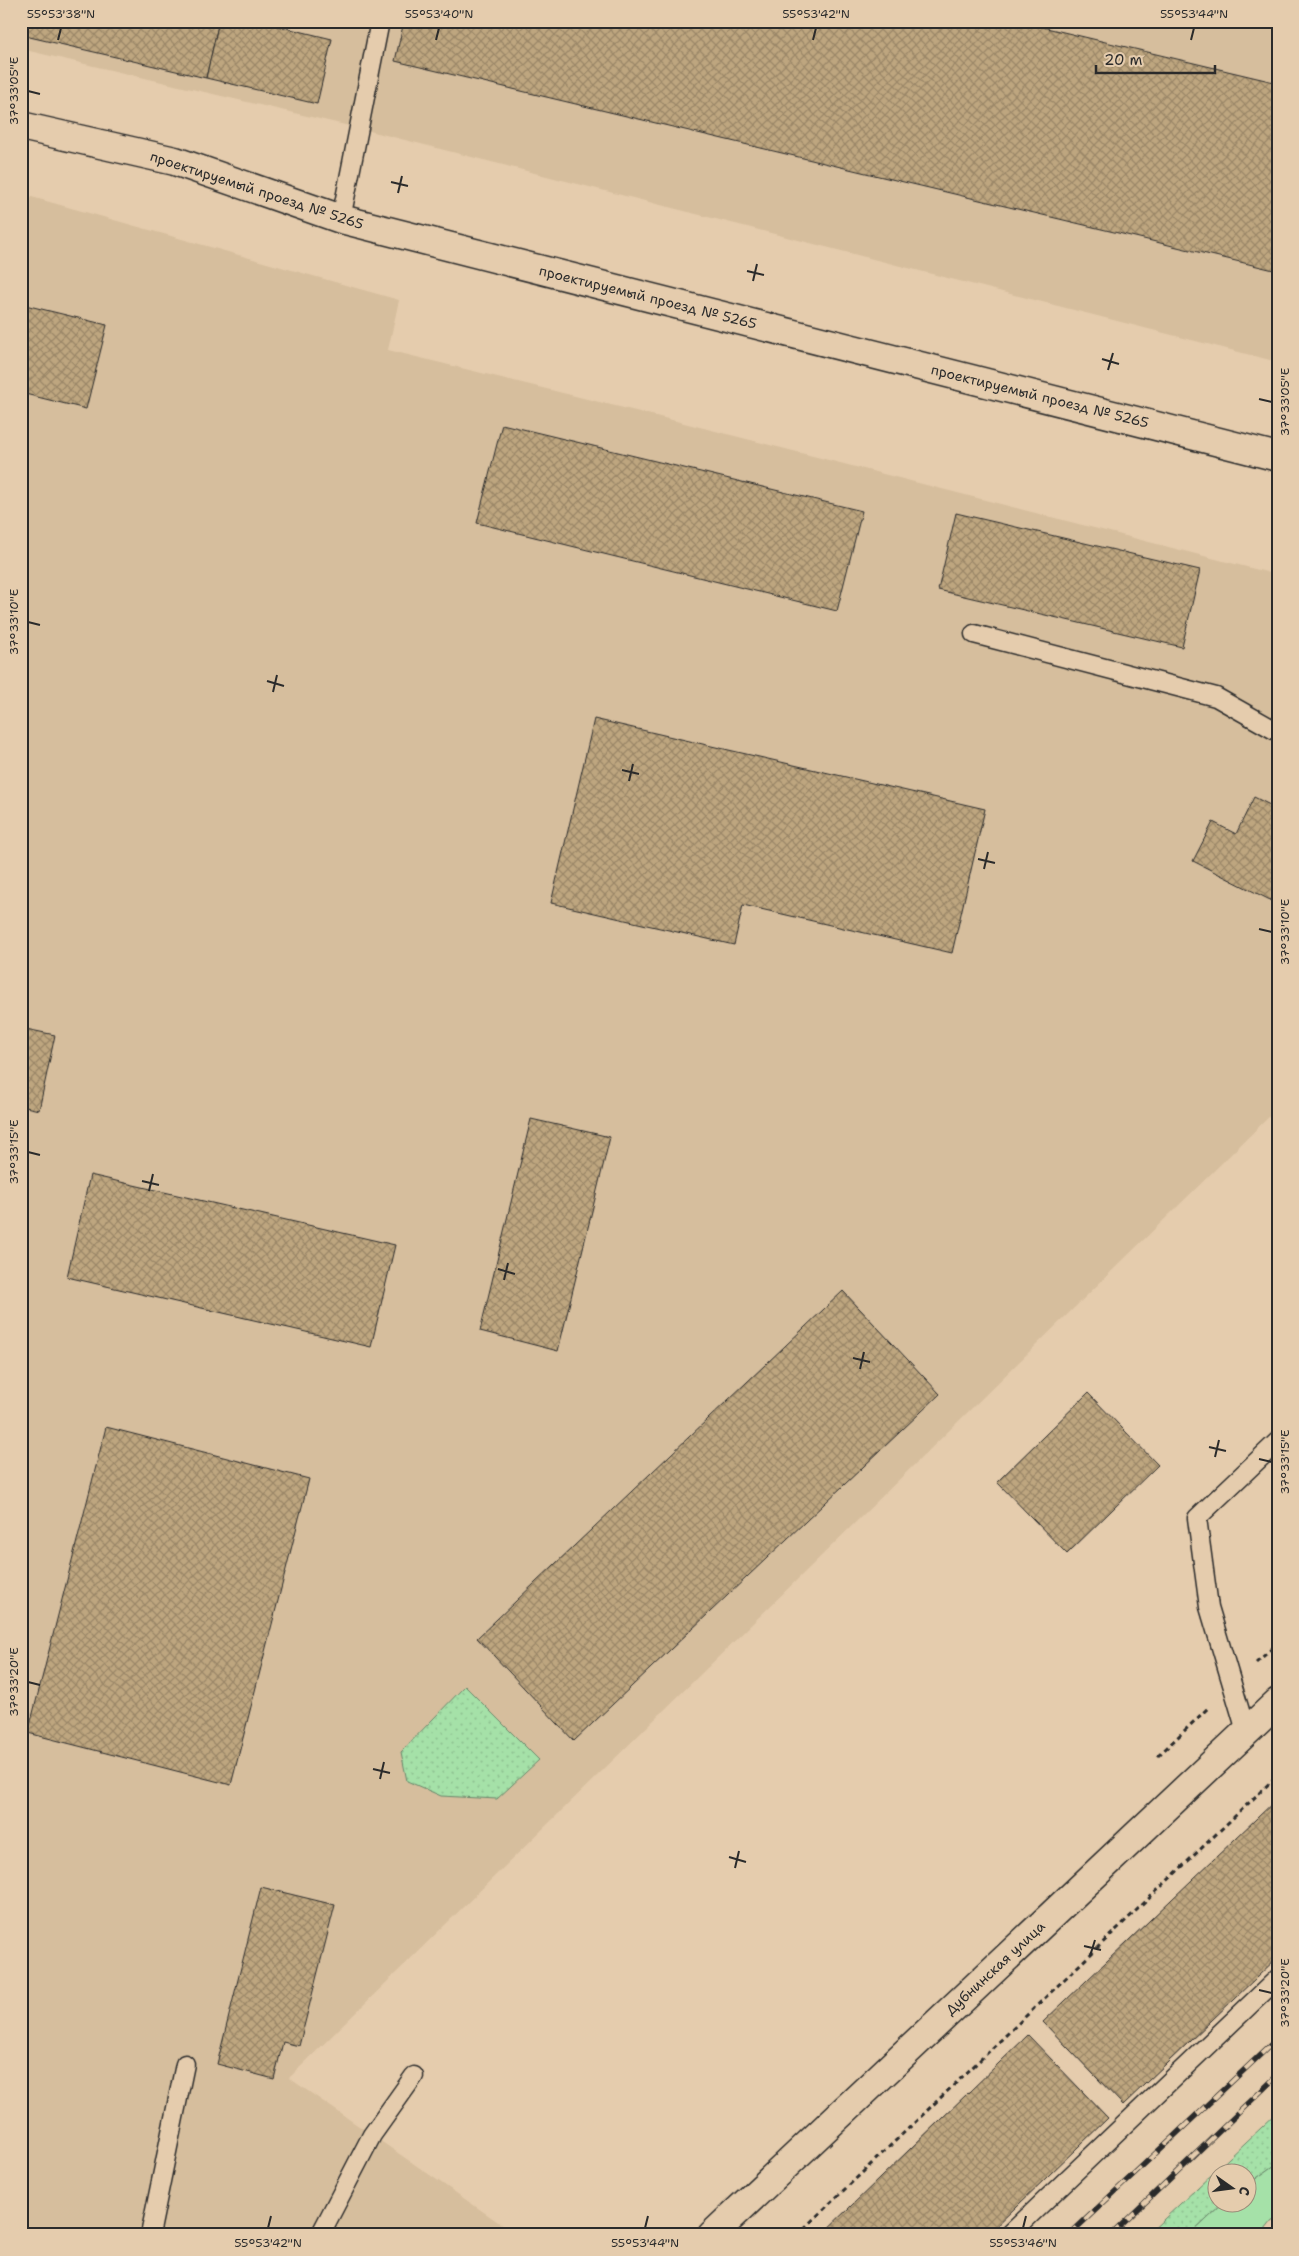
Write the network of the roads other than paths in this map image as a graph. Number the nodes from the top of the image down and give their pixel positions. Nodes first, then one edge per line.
1 (380, 21) edge
2 (21, 126) edge
3 (340, 219) junction
4 (1278, 457) edge
5 (974, 634) dead end
6 (1278, 732) edge
7 (1278, 1441) edge
8 (1278, 1702) edge
9 (1246, 1731) junction
10 (1278, 1978) edge
11 (185, 2064) dead end
12 (414, 2076) dead end
13 (150, 2235) edge
14 (320, 2235) edge
15 (712, 2235) edge
16 (1009, 2235) edge

1 - 3 lane
2 - 3 street, проектируемый проезд № 5265
3 - 4 street, проектируемый проезд № 5265
5 - 6 lane
7 - 9 lane
8 - 9 street, Дубнинская улица
9 - 15 street, Дубнинская улица
10 - 16 lane
11 - 13 lane
12 - 14 lane

